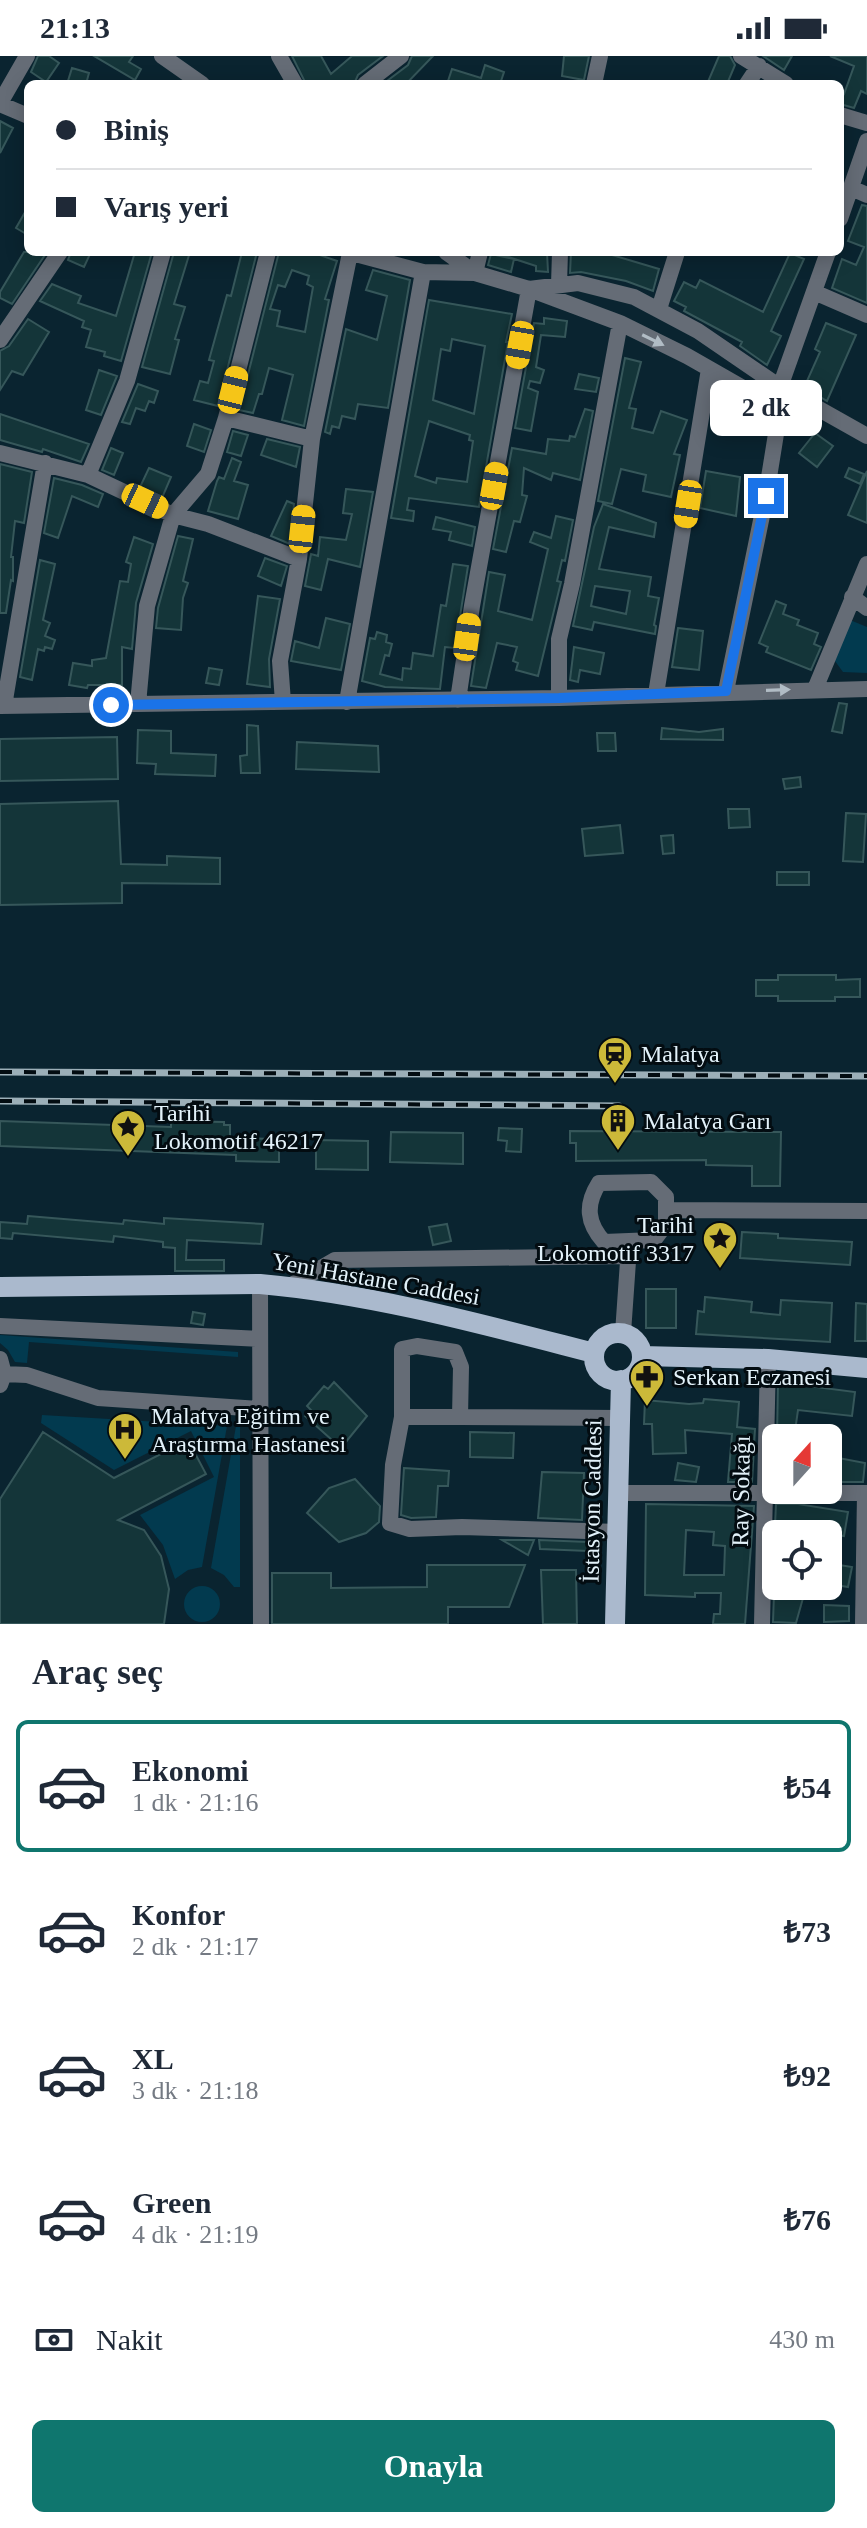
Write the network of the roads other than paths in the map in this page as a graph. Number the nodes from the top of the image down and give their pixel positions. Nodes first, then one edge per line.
1 (27, 56) edge
2 (162, 56) edge
3 (279, 56) edge
4 (401, 56) edge
5 (600, 56) edge
6 (741, 56) edge
7 (759, 66) junction
8 (196, 80) edge
9 (293, 80) edge
10 (370, 80) edge
11 (595, 80) edge
12 (750, 80) edge
13 (780, 80) edge
14 (0, 103) edge
15 (24, 114) edge
16 (844, 116) edge
17 (867, 123) edge
18 (867, 141) edge
19 (859, 192) edge
20 (844, 213) edge
21 (57, 256) edge
22 (162, 256) edge
23 (267, 256) edge
24 (348, 256) edge
25 (364, 256) edge
26 (452, 256) edge
27 (479, 256) edge
28 (560, 256) edge
29 (676, 256) edge
30 (827, 256) edge
31 (423, 272) junction
32 (475, 273) junction
33 (559, 285) junction
34 (529, 289) junction
35 (814, 292) junction
36 (659, 309) junction
37 (867, 315) edge
38 (620, 323) junction
39 (0, 340) edge
40 (709, 369) junction
41 (780, 387) junction
42 (780, 409) junction
43 (226, 418) junction
44 (867, 436) edge
45 (312, 439) junction
46 (0, 453) edge
47 (45, 463) junction
48 (88, 475) junction
49 (173, 515) junction
50 (299, 559) junction
51 (867, 564) edge
52 (852, 597) junction
53 (867, 608) edge
54 (815, 689) junction
55 (867, 689) edge
56 (726, 691) junction
57 (656, 694) junction
58 (559, 698) junction
59 (458, 700) junction
60 (283, 702) junction
61 (347, 702) junction
62 (138, 704) junction
63 (2, 706) edge
64 (666, 1210) junction
65 (867, 1211) edge
66 (629, 1249) junction
67 (260, 1284) junction
68 (290, 1286) junction
69 (0, 1287) edge
70 (0, 1326) edge
71 (623, 1333) junction
72 (260, 1339) junction
73 (594, 1353) junction
74 (642, 1356) junction
75 (768, 1359) junction
76 (867, 1368) edge
77 (1, 1373) edge
78 (621, 1380) junction
79 (260, 1409) junction
80 (402, 1417) junction
81 (460, 1417) junction
82 (620, 1418) junction
83 (767, 1424) edge
84 (619, 1493) junction
85 (762, 1493) edge
86 (842, 1493) edge
87 (866, 1493) edge
88 (766, 1504) edge
89 (618, 1532) junction
90 (261, 1624) edge
91 (615, 1624) edge
92 (762, 1624) edge
93 (863, 1624) edge

1 - 14 street
2 - 8 street
3 - 9 street
4 - 10 street
5 - 11 street
6 - 7 street
7 - 12 street
7 - 13 street
14 - 15 street
16 - 17 street
18 - 19 street
19 - 20 street
21 - 39 street
22 - 48 street
23 - 43 street
24 - 45 street
25 - 31 street
26 - 32 street
27 - 32 street
28 - 33 street
29 - 36 street
30 - 35 street
31 - 32 street
31 - 61 street
32 - 34 street
33 - 34 street
33 - 36 street
34 - 38 street
34 - 59 street
35 - 37 street
35 - 41 street
36 - 41 street
38 -> 40 street
38 - 58 street
40 - 42 street
40 - 57 street
41 - 42 street
41 - 44 street
42 - 56 street
43 - 45 street
43 - 49 street
45 - 50 street
46 - 47 street
47 - 48 street
47 - 63 street
48 - 49 street
49 - 50 street
49 - 62 street
50 - 60 street
51 - 52 street
52 - 53 street
52 - 54 street
54 - 55 street
56 -> 54 street
56 - 57 street
57 - 58 street
58 - 59 street
59 - 61 street
60 - 61 street
60 - 62 street
62 - 63 street
64 - 65 street
64 - 66 street
64 - 66 street
66 - 68 street
66 - 71 street
67 - 68 main road, Yeni Hastane Caddesi
67 - 69 main road, Yeni Hastane Caddesi
67 - 72 street
68 - 73 main road, Yeni Hastane Caddesi
70 - 72 street
71 - 73 main road
71 - 74 main road
72 - 79 street
73 - 78 main road
74 - 75 main road
74 - 78 main road
75 - 76 main road
75 - 83 street, Ray Sokağı
77 - 79 street
78 - 82 main road, İstasyon Caddesi
79 - 90 street
80 - 81 street
80 - 81 street
80 - 89 street
81 - 82 street
82 - 84 main road, İstasyon Caddesi
84 - 85 street
84 - 89 main road, İstasyon Caddesi
86 - 87 street
87 - 93 street
88 - 92 street, Ray Sokağı
89 - 91 main road, İstasyon Caddesi

